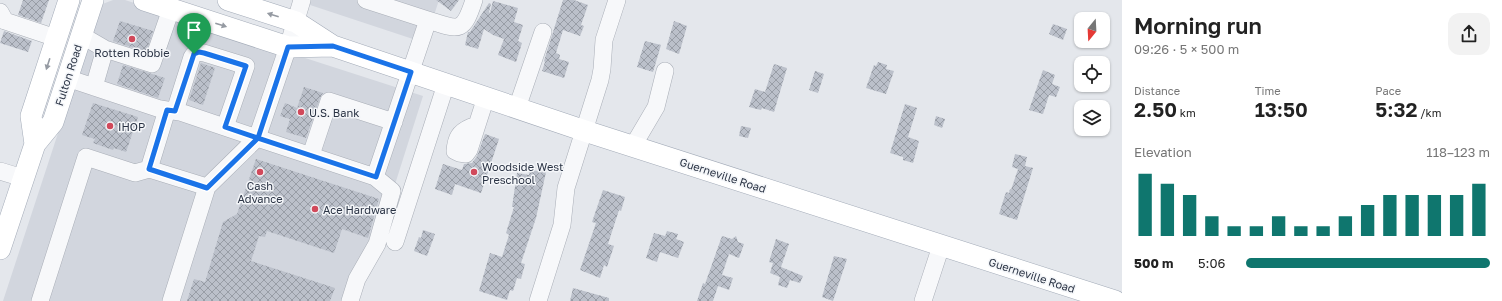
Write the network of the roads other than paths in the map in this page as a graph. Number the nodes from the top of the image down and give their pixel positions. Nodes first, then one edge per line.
1 (2, 0) edge
2 (68, 0) edge
3 (93, 0) edge
4 (144, 0) edge
5 (228, 0) edge
6 (302, 0) edge
7 (366, 0) edge
8 (474, 0) edge
9 (617, 0) edge
10 (0, 8) edge
11 (171, 9) junction
12 (0, 12) edge
13 (428, 20) junction
14 (296, 22) junction
15 (543, 32) dead end
16 (81, 35) junction
17 (56, 38) junction
18 (333, 46) junction
19 (288, 47) junction
20 (105, 49) junction
21 (664, 71) dead end
22 (411, 72) junction
23 (67, 78) junction
24 (446, 84) junction
25 (94, 87) junction
26 (486, 97) junction
27 (517, 108) junction
28 (171, 111) junction
29 (394, 122) junction
30 (225, 127) junction
31 (476, 128) dead end
32 (585, 130) junction
33 (258, 138) junction
34 (35, 144) junction
35 (633, 146) junction
36 (311, 155) junction
37 (149, 169) junction
38 (0, 171) edge
39 (376, 177) junction
40 (23, 178) junction
41 (207, 188) junction
42 (395, 242) dead end
43 (941, 246) junction
44 (0, 249) edge
45 (40, 301) edge
46 (171, 301) edge
47 (350, 301) edge
48 (538, 301) edge
49 (923, 301) edge
50 (1115, 301) edge

1 - 10 street
2 - 17 main road, Fulton Road
3 - 16 main road, Fulton Road
4 - 11 main road, Guerneville Road
14 -> 5 main road, Guerneville Road
6 - 14 street
7 - 13 street
8 - 13 street
9 - 32 street
11 -> 19 main road, Guerneville Road
11 - 20 street
12 - 17 street
13 - 22 street
14 - 18 main road, Guerneville Road
14 - 19 street
15 - 27 street
16 - 20 street
16 - 23 main road, Fulton Road
17 -> 34 main road, Fulton Road
18 - 19 main road, Guerneville Road
18 - 22 main road, Guerneville Road
19 - 33 street
20 - 25 street
21 - 35 street
22 - 24 main road, Guerneville Road
22 - 29 street
23 - 25 street
23 - 34 main road, Fulton Road
24 - 26 main road, Guerneville Road
24 - 42 street
25 - 28 street
26 - 27 main road, Guerneville Road
26 - 31 street
27 - 32 main road, Guerneville Road
28 - 30 street
28 - 30 street
28 - 37 street
29 - 36 street
29 - 39 street
30 - 33 street
32 - 35 main road, Guerneville Road
32 - 48 street
33 - 36 street
33 - 41 street
34 - 40 main road, Fulton Road
35 - 43 main road, Guerneville Road
36 - 39 street
37 - 41 street
37 - 45 street
38 - 40 street
39 - 47 street
40 - 44 main road, Fulton Road
41 - 46 street
43 - 49 street
43 - 50 main road, Guerneville Road

